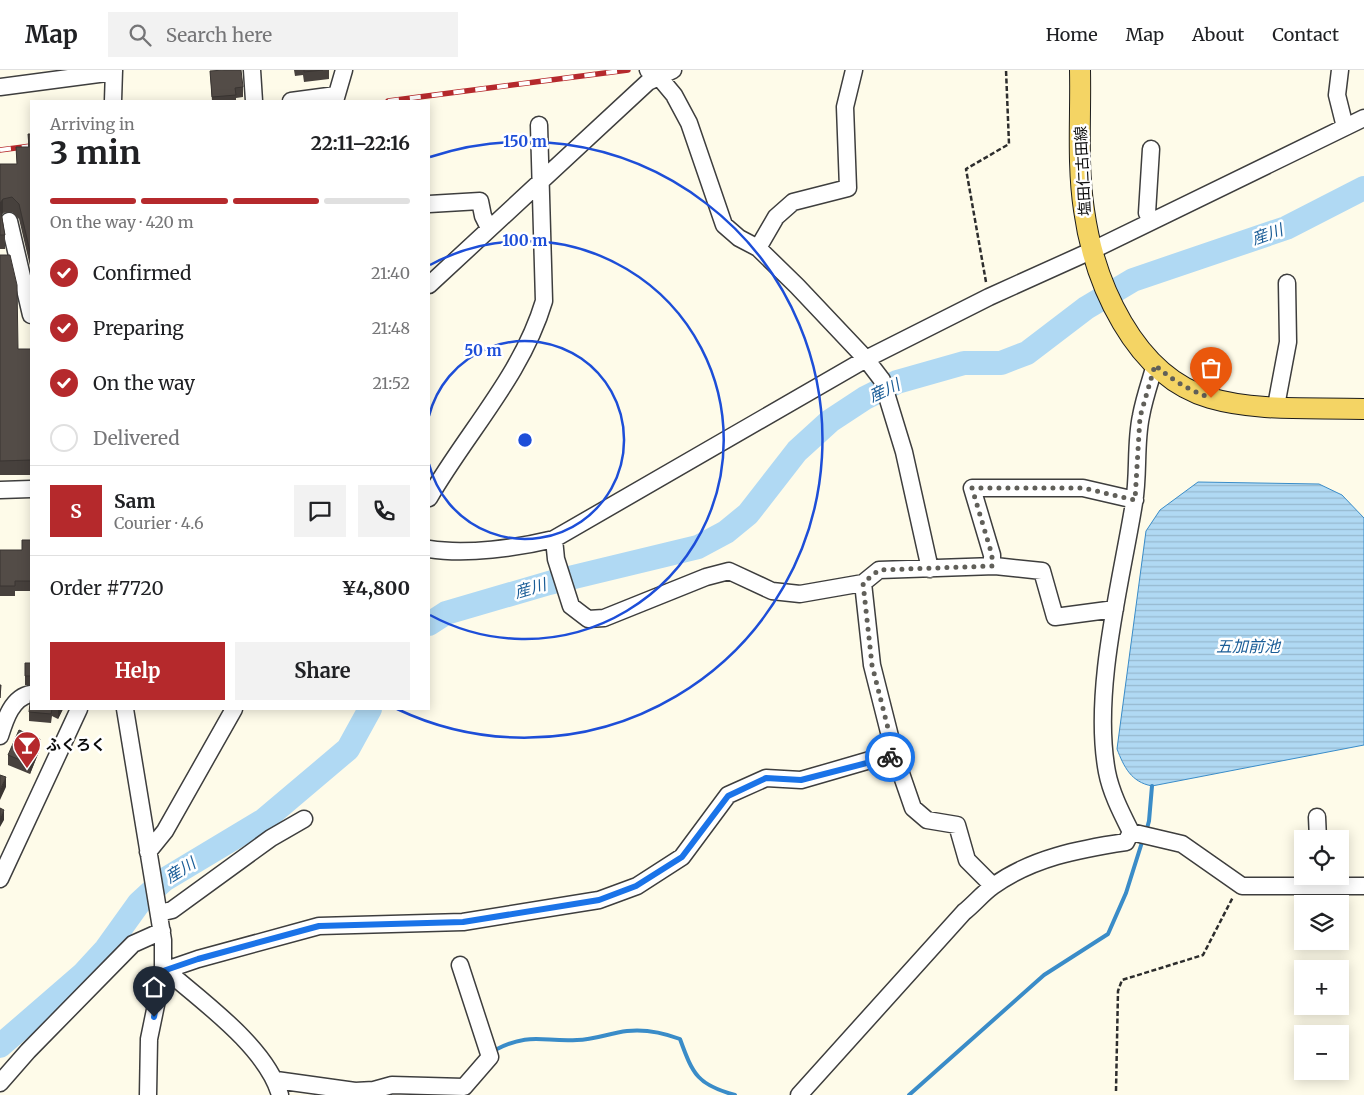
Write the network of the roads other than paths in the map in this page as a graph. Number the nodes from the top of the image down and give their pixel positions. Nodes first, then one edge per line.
1 (252, 70) edge
2 (344, 70) edge
3 (854, 70) edge
4 (1080, 70) edge
5 (1340, 70) edge
6 (114, 71) edge
7 (660, 72) edge
8 (0, 87) edge
9 (335, 98) edge
10 (113, 100) edge
11 (254, 100) edge
12 (306, 100) edge
13 (1364, 118) edge
14 (539, 124) dead end
15 (1345, 127) junction
16 (1151, 149) dead end
17 (541, 180) junction
18 (430, 204) edge
19 (1151, 220) junction
20 (9, 221) dead end
21 (489, 228) junction
22 (758, 248) junction
23 (1093, 250) junction
24 (1287, 283) dead end
25 (430, 284) edge
26 (30, 311) edge
27 (866, 359) junction
28 (1155, 365) junction
29 (1276, 406) junction
30 (1364, 409) edge
31 (30, 489) edge
32 (0, 490) edge
33 (430, 496) edge
34 (1135, 500) junction
35 (554, 539) junction
36 (430, 549) edge
37 (992, 566) junction
38 (930, 568) junction
39 (863, 583) junction
40 (1115, 609) junction
41 (30, 694) edge
42 (79, 710) edge
43 (125, 710) edge
44 (233, 710) edge
45 (0, 736) edge
46 (895, 756) junction
47 (1318, 817) dead end
48 (304, 820) dead end
49 (1318, 830) edge
50 (1131, 832) junction
51 (149, 857) junction
52 (0, 879) edge
53 (1294, 883) edge
54 (1349, 884) edge
55 (993, 886) junction
56 (1364, 886) edge
57 (158, 911) junction
58 (162, 931) junction
59 (460, 966) dead end
60 (165, 971) junction
61 (0, 1083) edge
62 (278, 1087) edge
63 (422, 1090) edge
64 (148, 1095) edge
65 (799, 1095) edge

1 - 11 street
2 - 9 street
3 - 22 street
4 - 23 main road, 塩田仁古田線
5 - 15 street
6 - 8 street
6 - 10 street
7 - 17 street
7 - 22 street
9 - 12 street
13 - 15 street
14 - 17 street
15 - 19 street
16 - 19 street
17 - 21 street
17 - 33 street
18 - 21 street
19 - 23 street
20 - 26 street
21 - 25 street
22 - 27 street
23 - 27 street
23 - 28 main road, 塩田仁古田線
24 - 29 street
27 - 35 street
27 - 38 street
28 - 29 main road, 塩田仁古田線
28 - 34 street
29 - 30 main road, 塩田仁古田線
31 - 32 street
34 - 37 street
34 - 40 street
35 - 36 street
35 - 39 street
37 - 38 street
37 - 40 street
38 - 39 street
39 - 46 street
40 - 50 street
41 - 45 street
42 - 52 street
43 - 51 street
44 - 51 street
46 - 55 street
46 - 60 street
47 - 49 street
48 - 57 street
50 - 53 street
50 - 55 street
51 - 57 street
54 - 56 street
55 - 65 street
57 - 58 street
58 - 60 street
58 - 61 street
59 - 63 street
60 - 62 street
60 - 64 street
62 - 63 street

